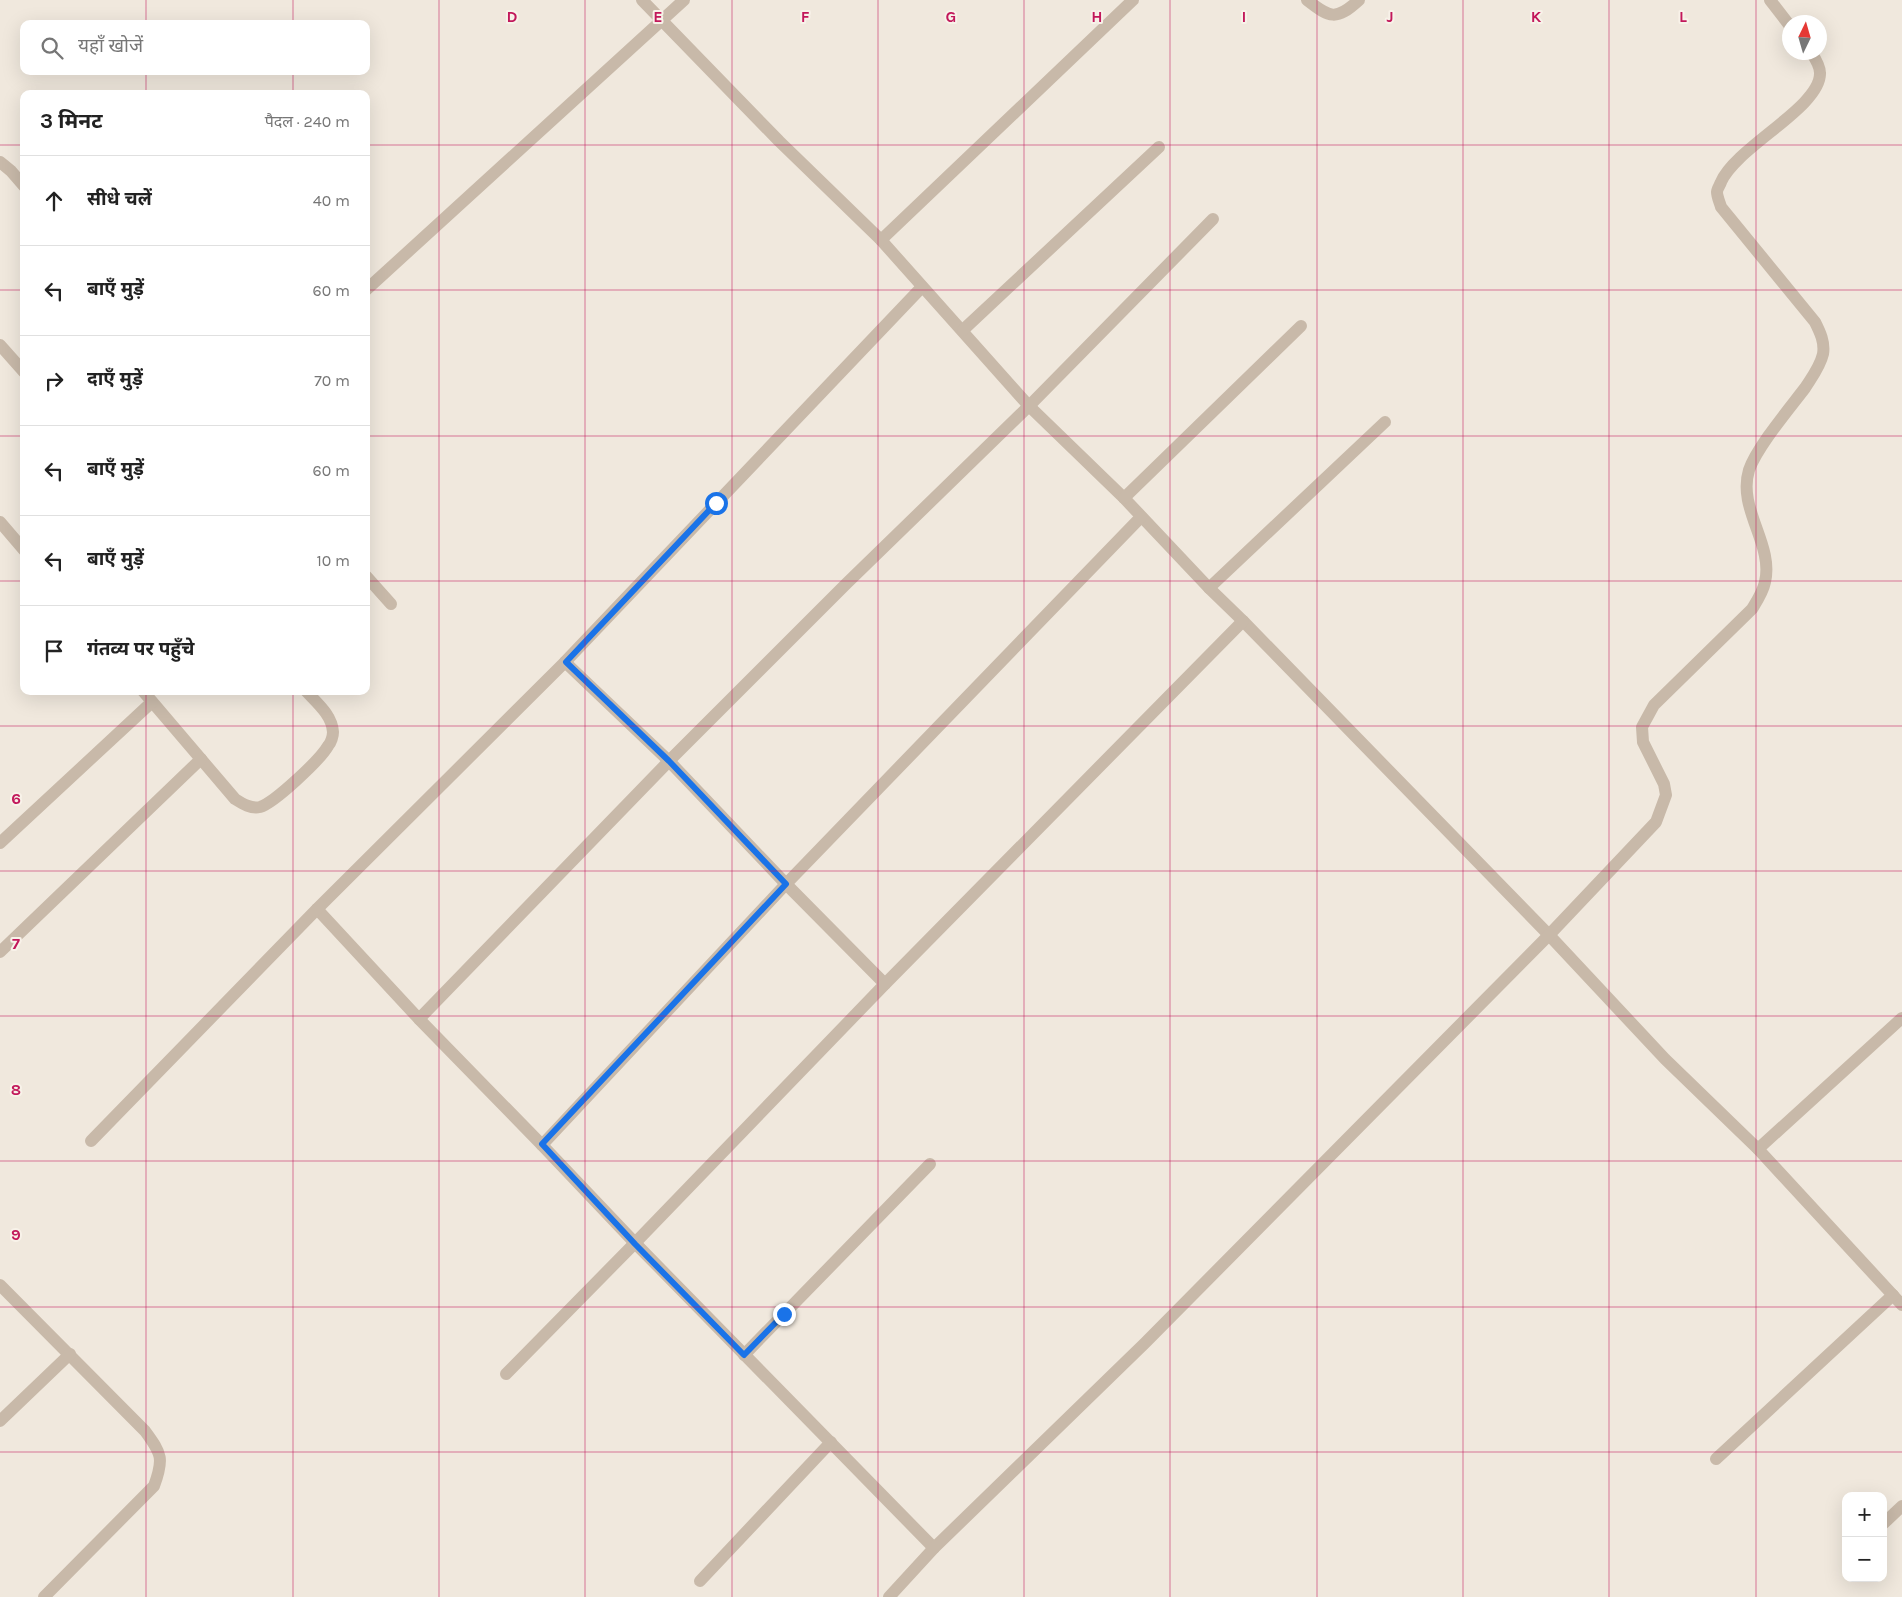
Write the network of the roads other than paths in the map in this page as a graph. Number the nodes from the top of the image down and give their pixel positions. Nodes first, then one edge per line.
1 (642, 0) edge
2 (684, 0) edge
3 (1133, 0) edge
4 (1307, 0) edge
5 (1359, 0) edge
6 (1770, 0) edge
7 (1782, 16) edge
8 (662, 21) junction
9 (1816, 60) edge
10 (1159, 147) dead end
11 (0, 162) edge
12 (20, 181) edge
13 (1213, 219) dead end
14 (880, 240) junction
15 (370, 286) edge
16 (922, 287) junction
17 (1301, 326) dead end
18 (963, 330) junction
19 (0, 345) edge
20 (20, 368) edge
21 (1029, 406) junction
22 (1385, 422) dead end
23 (1124, 498) junction
24 (1141, 517) junction
25 (0, 522) edge
26 (20, 545) edge
27 (370, 580) edge
28 (1209, 588) junction
29 (391, 604) dead end
30 (1243, 620) junction
31 (566, 662) junction
32 (146, 695) edge
33 (309, 695) edge
34 (152, 702) junction
35 (201, 759) junction
36 (669, 761) junction
37 (0, 843) edge
38 (786, 884) junction
39 (317, 910) junction
40 (1549, 936) junction
41 (0, 952) edge
42 (885, 984) junction
43 (1902, 1018) edge
44 (419, 1019) junction
45 (91, 1141) dead end
46 (542, 1144) junction
47 (1758, 1150) junction
48 (930, 1164) dead end
49 (635, 1244) junction
50 (0, 1285) edge
51 (1893, 1295) junction
52 (1902, 1304) edge
53 (70, 1354) junction
54 (744, 1355) junction
55 (506, 1374) dead end
56 (0, 1422) edge
57 (831, 1442) junction
58 (1716, 1459) dead end
59 (1902, 1506) edge
60 (1887, 1520) edge
61 (934, 1548) junction
62 (700, 1581) dead end
63 (44, 1597) edge
64 (889, 1597) edge

1 - 8 street
2 - 8 street
3 - 14 street
4 - 5 street
6 - 7 street
8 - 14 street
8 - 15 street
9 - 40 street
10 - 18 street
11 - 12 street
13 - 21 street
14 - 16 street
16 - 18 street
16 - 31 street
17 - 23 street
18 - 21 street
19 - 20 street
21 - 23 street
21 - 36 street
22 - 28 street
23 - 24 street
24 - 28 street
24 - 38 street
25 - 26 street
27 - 29 street
28 - 30 street
30 - 40 street
30 - 42 street
31 - 36 street
31 - 39 street
32 - 34 street
33 - 35 street
34 - 35 street
34 - 37 street
35 - 41 street
36 - 38 street
36 - 44 street
38 - 42 street
38 - 46 street
39 - 44 street
39 - 45 street
40 - 47 street
40 - 61 street
42 - 49 street
43 - 47 street
44 - 46 street
46 - 49 street
47 - 51 street
48 - 54 street
49 - 54 street
49 - 55 street
50 - 53 street
51 - 52 street
51 - 58 street
53 - 56 street
53 - 63 street
54 - 57 street
57 - 61 street
57 - 62 street
59 - 60 street
61 - 64 street

